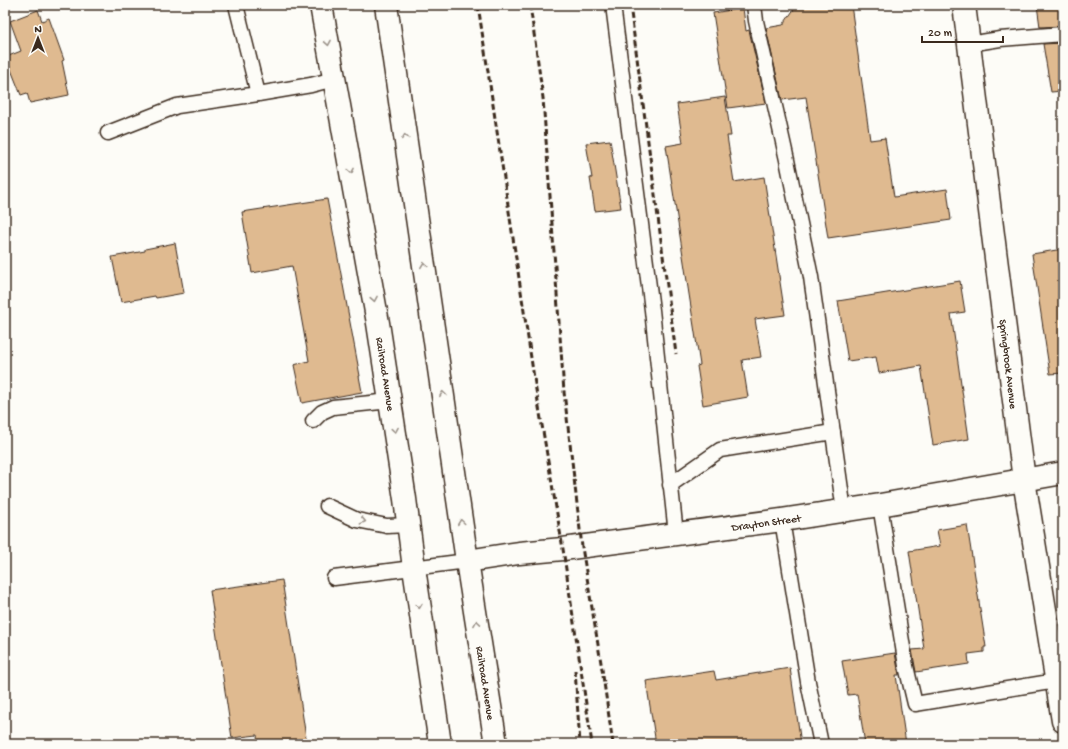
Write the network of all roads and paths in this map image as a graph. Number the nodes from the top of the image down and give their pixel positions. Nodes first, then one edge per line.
1 (236, 5) edge
2 (321, 5) edge
3 (386, 5) edge
4 (613, 5) edge
5 (754, 5) edge
6 (964, 5) edge
7 (1063, 34) edge
8 (969, 44) junction
9 (334, 79) junction
10 (258, 94) junction
11 (108, 133) dead end
12 (390, 401) junction
13 (313, 421) dead end
14 (833, 432) junction
15 (1063, 473) edge
16 (1024, 480) junction
17 (670, 485) junction
18 (880, 505) junction
19 (327, 506) dead end
20 (844, 511) junction
21 (782, 520) junction
22 (408, 525) junction
23 (676, 534) junction
24 (467, 561) junction
25 (414, 568) junction
26 (334, 578) dead end
27 (1056, 681) junction
28 (1063, 721) edge
29 (440, 744) edge
30 (496, 744) edge
31 (821, 744) edge

1 - 10 lane
2 -> 9 main road, Railroad Avenue
24 -> 3 main road, Railroad Avenue
4 - 17 lane
5 - 14 lane
6 - 8 main road, Springbrook Avenue
7 - 8 lane
8 - 16 main road, Springbrook Avenue
9 - 10 lane
9 -> 12 main road, Railroad Avenue
10 - 11 lane
12 - 13 lane
12 -> 22 main road, Railroad Avenue
14 - 17 lane
14 - 20 lane
15 - 16 main road, Drayton Street
16 - 18 main road, Drayton Street
16 - 27 main road, Springbrook Avenue
17 - 23 lane
18 - 20 main road, Drayton Street
18 - 27 lane
19 -> 22 lane
20 - 21 main road, Drayton Street
21 - 23 main road, Drayton Street
21 - 31 lane
22 - 25 main road, Railroad Avenue
23 - 24 main road, Drayton Street
24 - 25 lane
30 -> 24 main road, Railroad Avenue
25 - 26 lane
25 -> 29 main road, Railroad Avenue
27 - 28 main road, Springbrook Avenue

